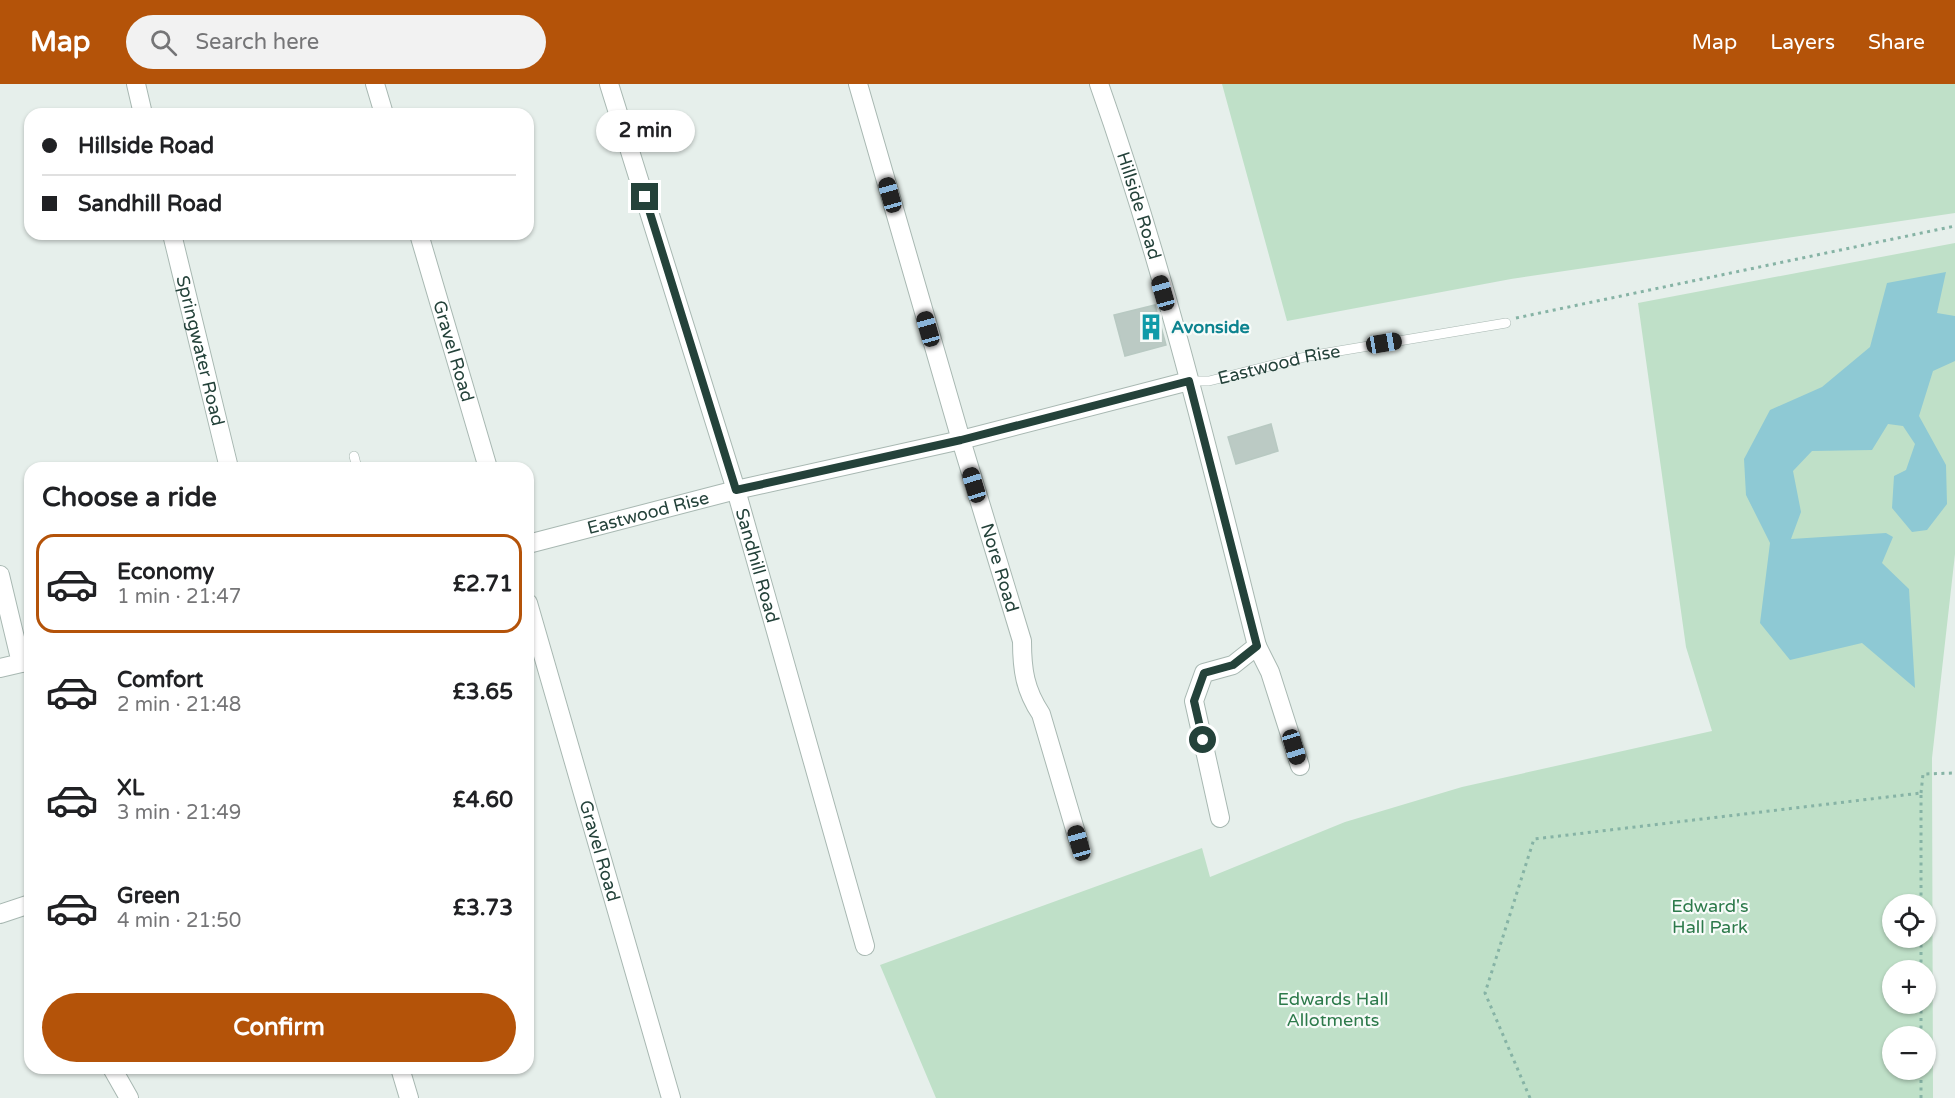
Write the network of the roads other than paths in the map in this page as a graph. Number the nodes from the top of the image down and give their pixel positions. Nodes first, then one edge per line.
1 (136, 84) edge
2 (375, 84) edge
3 (609, 84) edge
4 (858, 84) edge
5 (1099, 84) edge
6 (142, 108) edge
7 (382, 108) edge
8 (173, 240) edge
9 (421, 240) edge
10 (1506, 323) road end
11 (1189, 381) junction
12 (961, 440) junction
13 (354, 456) dead end
14 (228, 462) edge
15 (356, 462) edge
16 (486, 462) edge
17 (736, 490) junction
18 (534, 542) edge
19 (0, 575) edge
20 (534, 624) edge
21 (1256, 644) junction
22 (24, 655) edge
23 (24, 662) edge
24 (0, 668) edge
25 (1300, 766) dead end
26 (1220, 818) dead end
27 (1079, 843) dead end
28 (24, 906) edge
29 (0, 914) edge
30 (865, 946) dead end
31 (115, 1074) edge
32 (402, 1074) edge
33 (129, 1098) edge
34 (409, 1098) edge
35 (671, 1098) edge

1 - 6 street
2 - 7 street
3 - 17 street, Sandhill Road
4 - 12 street, Nore Road
5 - 11 street, Hillside Road
8 - 14 street, Springwater Road
9 - 16 street, Gravel Road
10 - 11 lane, Eastwood Rise
11 - 12 street, Eastwood Rise
11 - 21 street, Hillside Road
12 - 17 street, Eastwood Rise
12 - 27 street, Nore Road
13 - 15 lane
17 - 18 street, Eastwood Rise
17 - 30 street, Sandhill Road
19 - 22 street
20 - 35 street, Gravel Road
21 - 25 street, Hillside Road
21 - 26 street
23 - 24 street
28 - 29 street
31 - 33 street
32 - 34 street

